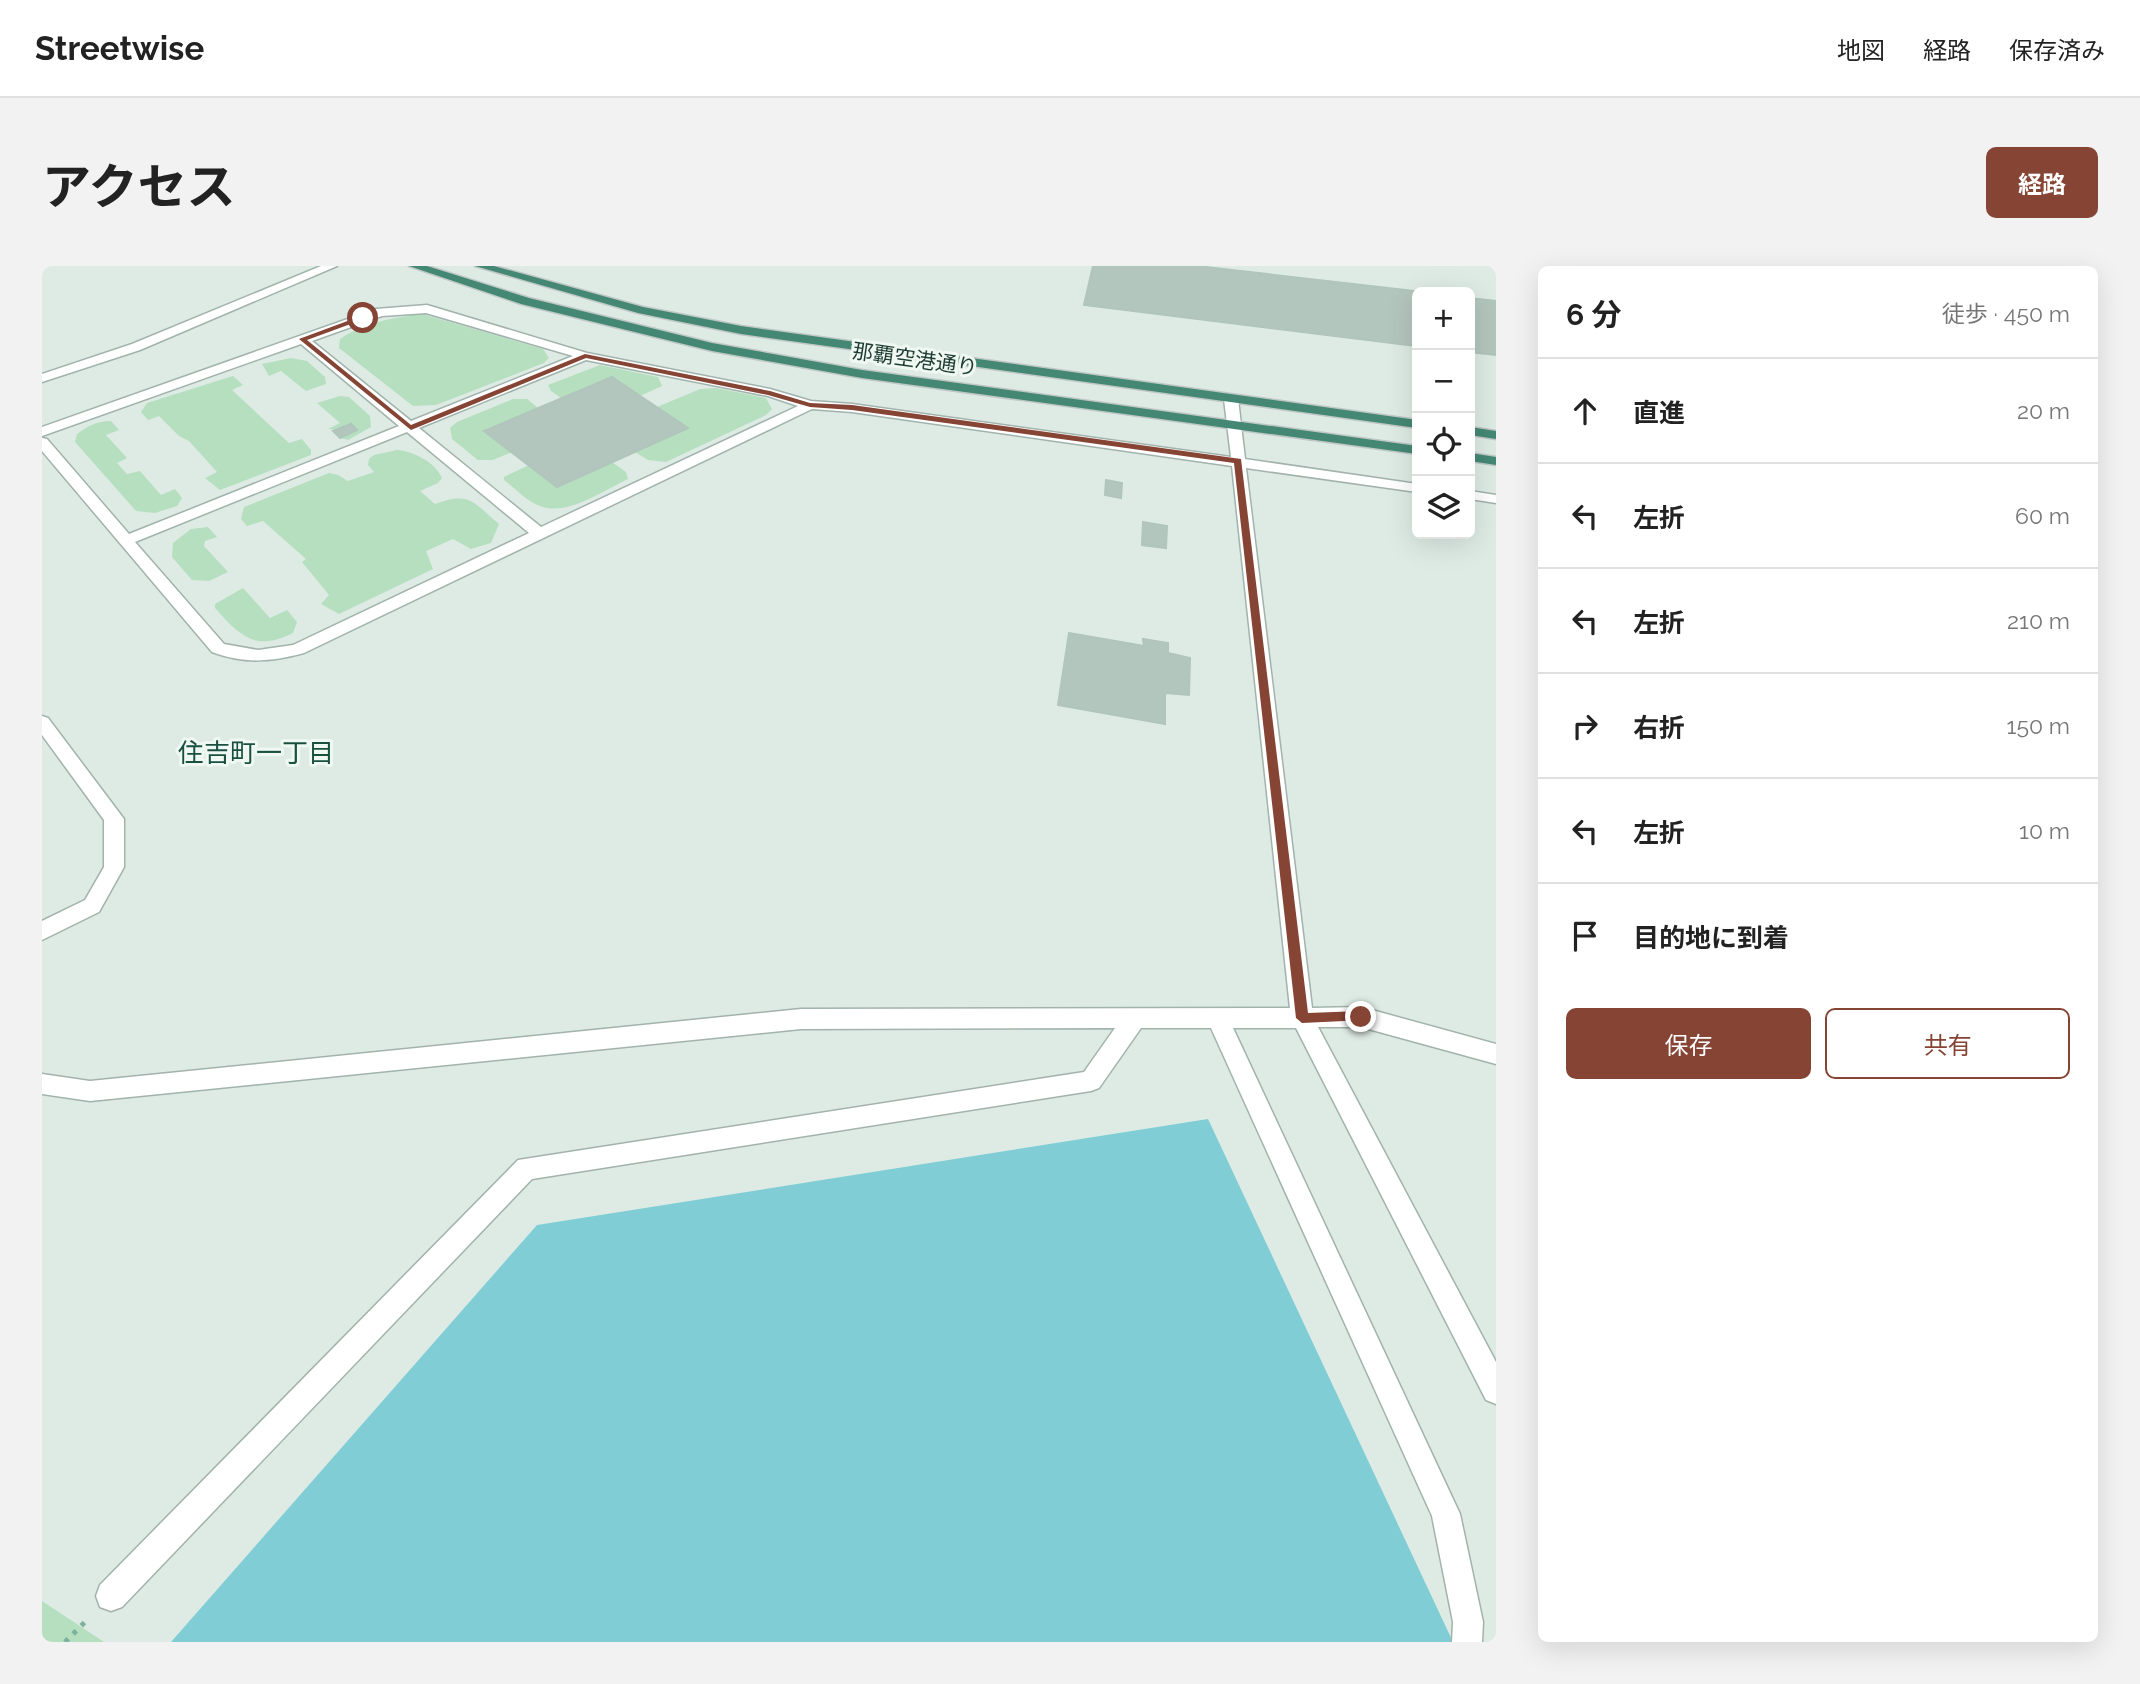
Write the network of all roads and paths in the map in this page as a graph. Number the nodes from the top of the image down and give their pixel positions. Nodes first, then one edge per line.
1 (331, 266) edge
2 (415, 266) edge
3 (481, 266) edge
4 (302, 339) junction
5 (585, 356) junction
6 (42, 378) edge
7 (1231, 399) junction
8 (810, 405) junction
9 (1412, 423) edge
10 (1233, 424) junction
11 (411, 428) junction
12 (42, 432) edge
13 (1475, 432) edge
14 (1496, 435) edge
15 (42, 442) edge
16 (1412, 449) edge
17 (1475, 458) edge
18 (1238, 461) junction
19 (1496, 461) edge
20 (1412, 487) edge
21 (1475, 496) edge
22 (1496, 499) edge
23 (540, 534) junction
24 (126, 540) junction
25 (42, 722) edge
26 (42, 931) edge
27 (1135, 1018) junction
28 (1218, 1018) junction
29 (1302, 1018) junction
30 (1496, 1054) edge
31 (42, 1084) edge
32 (1496, 1390) edge
33 (111, 1596) dead end
34 (1467, 1642) edge

1 - 6 lane
2 - 10 highway, 那覇空港通り
3 - 7 highway, 那覇空港通り
4 - 5 lane
4 - 11 lane
4 - 12 lane
5 - 8 lane
5 - 11 lane
7 - 9 highway, 那覇空港通り
7 - 10 lane
8 - 18 lane
8 - 23 lane
10 - 16 highway, 那覇空港通り
10 - 18 lane
11 - 23 lane
11 - 24 lane
13 - 14 highway
15 - 24 lane
17 - 19 highway
18 - 20 lane
18 - 29 lane
21 - 22 lane
23 - 24 lane
25 - 26 lane
27 - 28 lane
27 - 31 lane
27 - 33 lane
28 - 29 lane
28 - 34 lane
29 - 30 lane
29 - 32 lane

